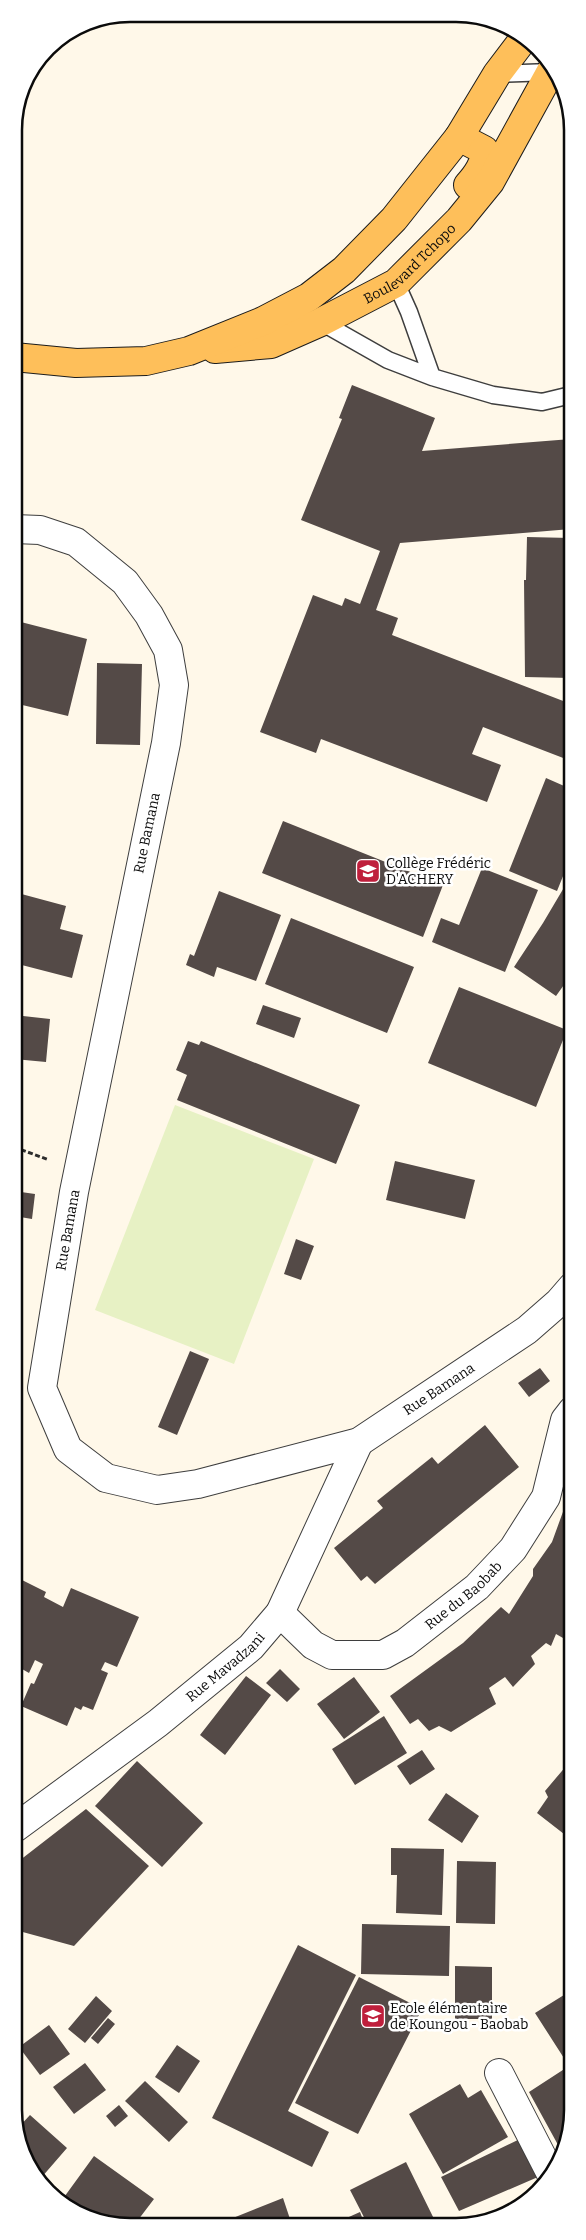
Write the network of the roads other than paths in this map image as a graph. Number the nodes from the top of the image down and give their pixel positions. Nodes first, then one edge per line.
1 (520, 44) edge
2 (545, 71) edge
3 (497, 74) junction
4 (548, 76) edge
5 (459, 137) junction
6 (396, 284) junction
7 (321, 322) junction
8 (189, 351) junction
9 (23, 358) edge
10 (432, 377) junction
11 (564, 397) edge
12 (23, 529) edge
13 (563, 1297) edge
14 (563, 1427) edge
15 (359, 1442) junction
16 (280, 1613) junction
17 (22, 1823) edge
18 (499, 2073) dead end
19 (547, 2166) edge

1 - 3 main road, Boulevard Tchopo
2 - 3 lane
3 - 5 main road, Boulevard Tchopo
4 - 6 main road, Boulevard Tchopo
5 - 6 main road
5 - 8 main road, Boulevard Tchopo
6 - 7 main road, Boulevard Tchopo
6 - 10 lane
7 - 8 main road, Boulevard Tchopo
7 - 10 lane
8 - 9 main road, Boulevard Tchopo
10 - 11 lane
12 - 15 street, Rue Bamana
13 - 15 street, Rue Bamana
14 - 16 street, Rue du Baobab
15 - 16 street, Rue Mavadzani
16 - 17 street, Rue Mavadzani
18 - 19 street

